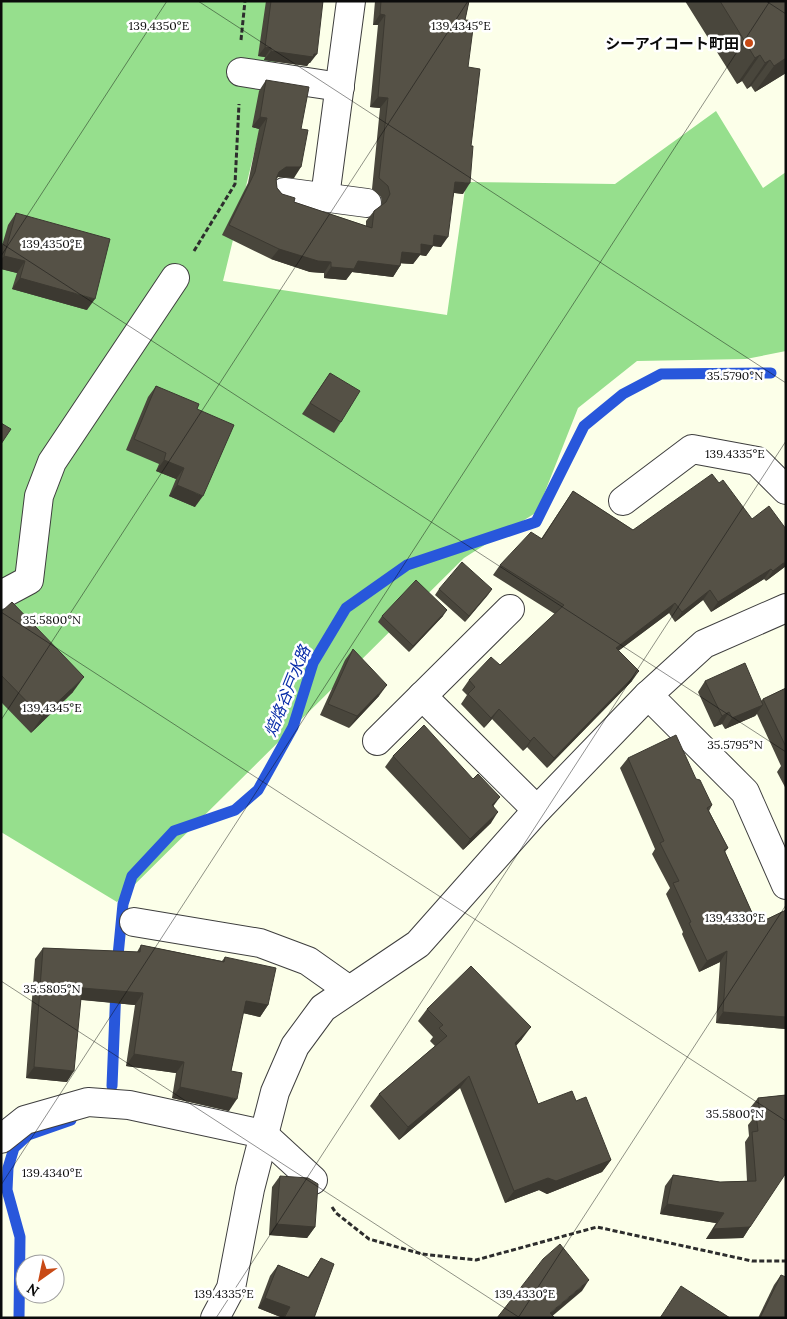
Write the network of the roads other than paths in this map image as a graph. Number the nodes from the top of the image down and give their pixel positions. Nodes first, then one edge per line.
1 (352, 1) edge
2 (241, 72) road end
3 (340, 87) junction
4 (284, 192) edge
5 (325, 197) junction
6 (367, 203) dead end
7 (175, 278) road end
8 (786, 490) edge
9 (623, 501) dead end
10 (1, 595) edge
11 (786, 608) edge
12 (510, 609) dead end
13 (648, 695) junction
14 (422, 696) junction
15 (377, 740) dead end
16 (537, 810) junction
17 (786, 884) edge
18 (134, 922) dead end
19 (349, 990) junction
20 (263, 1134) junction
21 (1, 1139) edge
22 (313, 1180) edge
23 (215, 1318) edge

1 - 3 street
2 - 3 street
3 - 5 street
4 - 5 street
5 - 6 street
7 - 10 street
8 - 9 street
11 - 13 street
12 - 14 street
13 - 16 street
13 - 17 street
14 - 15 street
14 - 16 street
16 - 19 street
18 - 19 street
19 - 20 street
20 - 21 street
20 - 22 street
20 - 23 street

